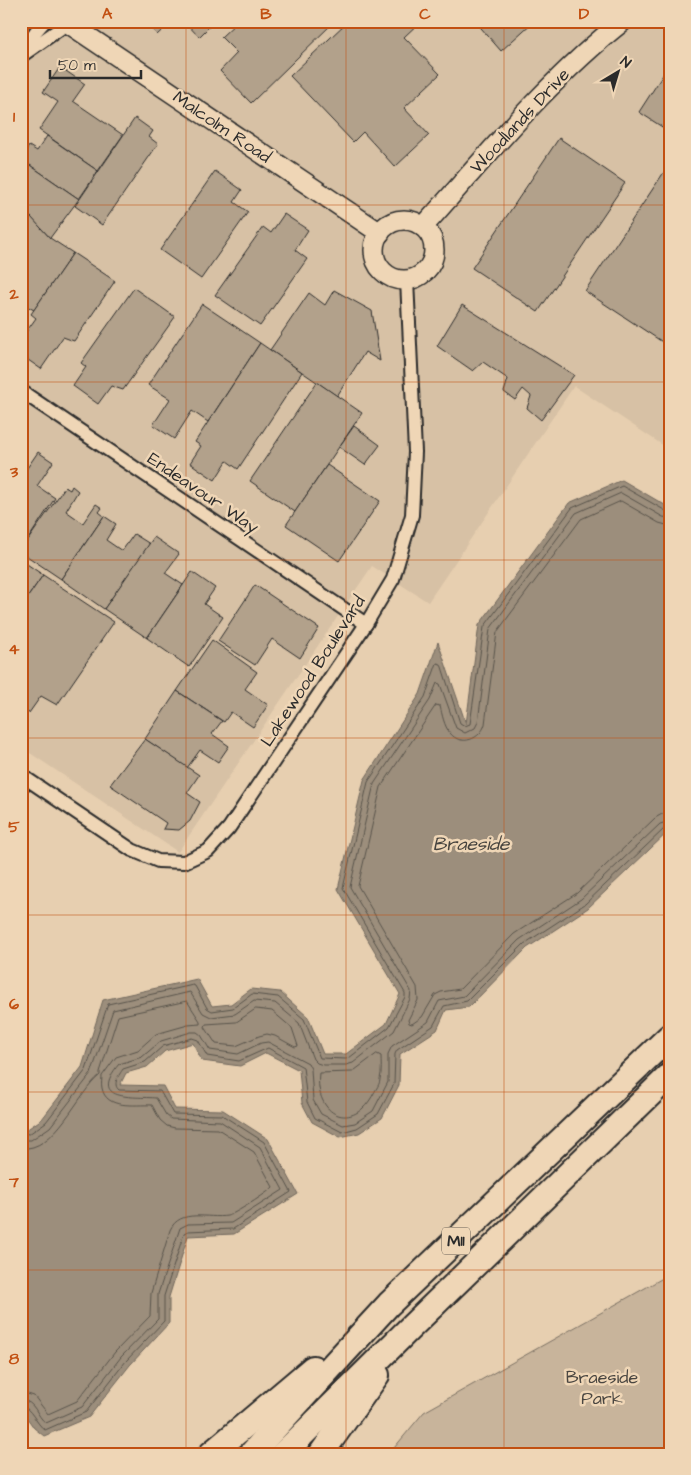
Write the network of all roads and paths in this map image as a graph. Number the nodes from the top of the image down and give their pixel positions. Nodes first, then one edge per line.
1 (45, 21) edge
2 (623, 21) edge
3 (68, 22) edge
4 (21, 55) edge
5 (423, 227) junction
6 (380, 233) junction
7 (407, 280) junction
8 (21, 391) edge
9 (366, 624) junction
10 (21, 775) edge
11 (670, 1036) edge
12 (670, 1075) edge
13 (389, 1304) junction
14 (411, 1327) junction
15 (211, 1454) edge
16 (251, 1454) edge
17 (283, 1454) edge
18 (321, 1454) edge

1 - 4 street
2 - 5 street, Woodlands Drive
3 - 4 street
3 - 6 street, Malcolm Road
5 - 6 street
5 - 7 street
6 - 7 street
7 - 9 street, Lakewood Boulevard
8 - 9 street, Endeavour Way
9 - 10 street, Lakewood Boulevard
11 - 13 highway, M11
12 - 14 highway, M11
13 - 15 highway
13 - 16 highway, M11
14 - 17 highway, M11
14 - 18 highway

